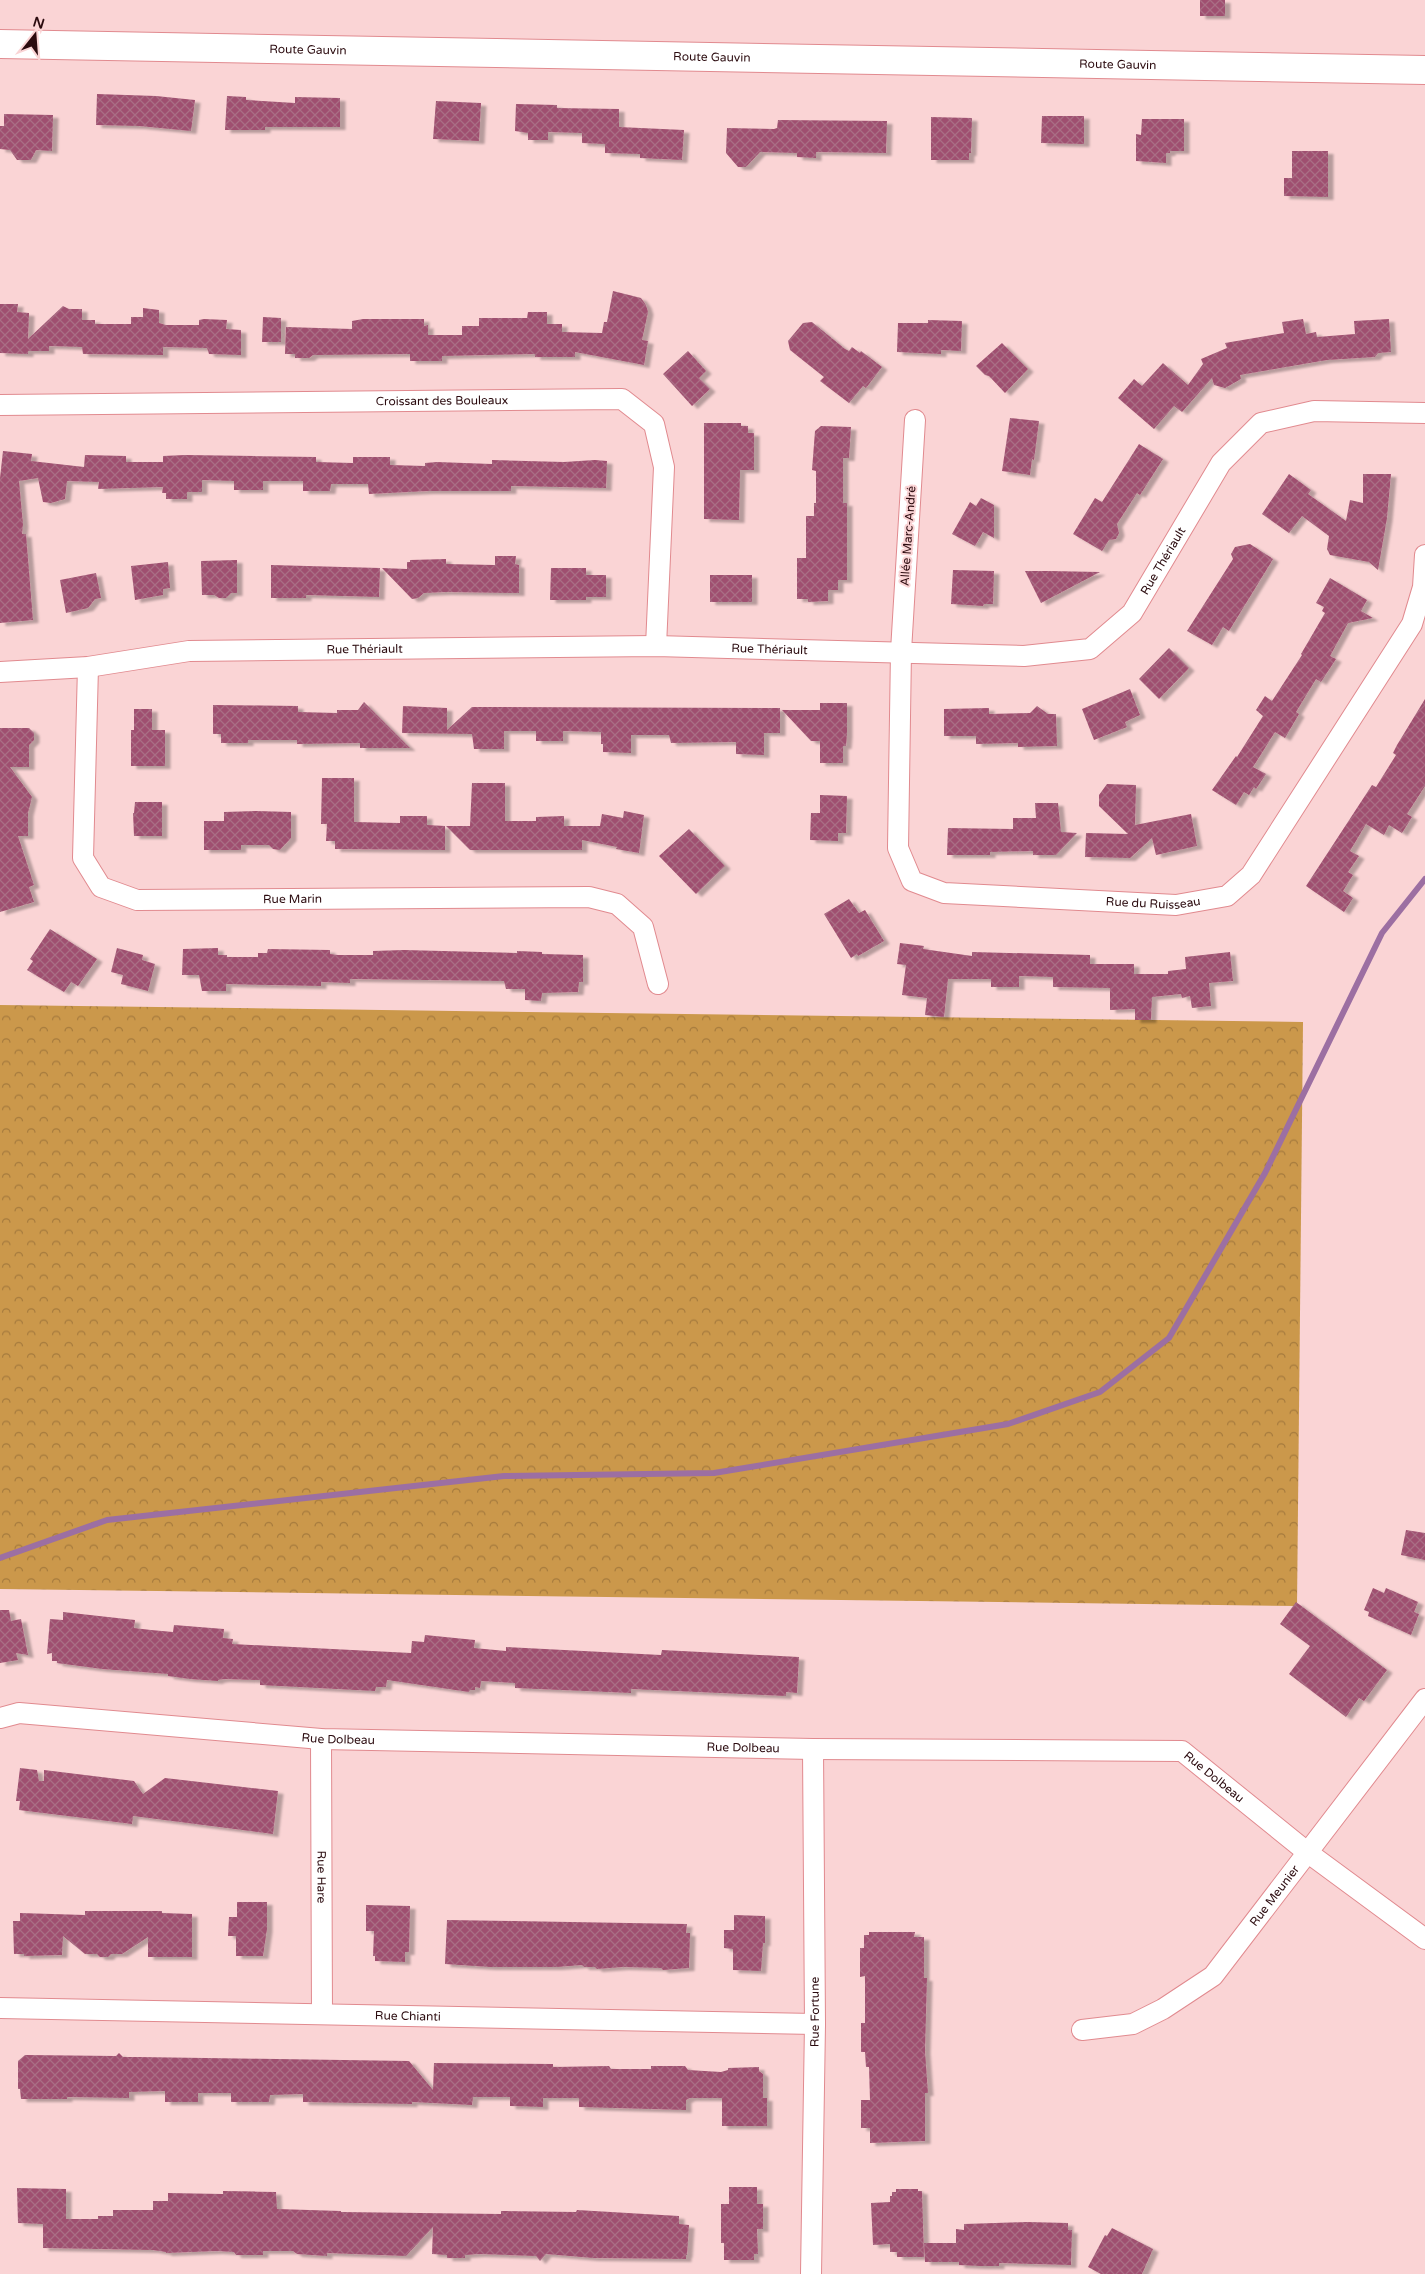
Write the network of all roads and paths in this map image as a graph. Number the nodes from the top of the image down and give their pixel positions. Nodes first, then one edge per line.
1 (0, 44) edge
2 (1425, 70) edge
3 (0, 405) edge
4 (1425, 413) edge
5 (915, 420) dead end
6 (1425, 555) edge
7 (656, 646) junction
8 (900, 651) junction
9 (88, 668) junction
10 (0, 672) edge
11 (658, 984) dead end
12 (1425, 1699) edge
13 (0, 1718) edge
14 (321, 1739) junction
15 (812, 1748) junction
16 (1307, 1852) junction
17 (1425, 1939) edge
18 (0, 2008) edge
19 (322, 2014) junction
20 (815, 2024) junction
21 (1082, 2030) dead end
22 (811, 2274) edge

1 - 2 street, Route Gauvin
3 - 7 street, Croissant des Bouleaux
4 - 8 street, Rue Thériault
5 - 8 street, Allée Marc-André
6 - 8 street, Rue du Ruisseau
7 - 8 street, Rue Thériault
7 - 9 street, Rue Thériault
9 - 10 street, Rue Thériault
9 - 11 street, Rue Marin
12 - 16 street, Rue Meunier
13 - 14 street, Rue Dolbeau
14 - 15 street, Rue Dolbeau
14 - 19 street, Rue Hare
15 - 16 street, Rue Dolbeau
15 - 20 street, Rue Fortune
16 - 17 street, Rue Dolbeau
16 - 21 street, Rue Meunier
18 - 19 street, Rue Chianti
19 - 20 street, Rue Chianti
20 - 22 street, Rue Fortune

